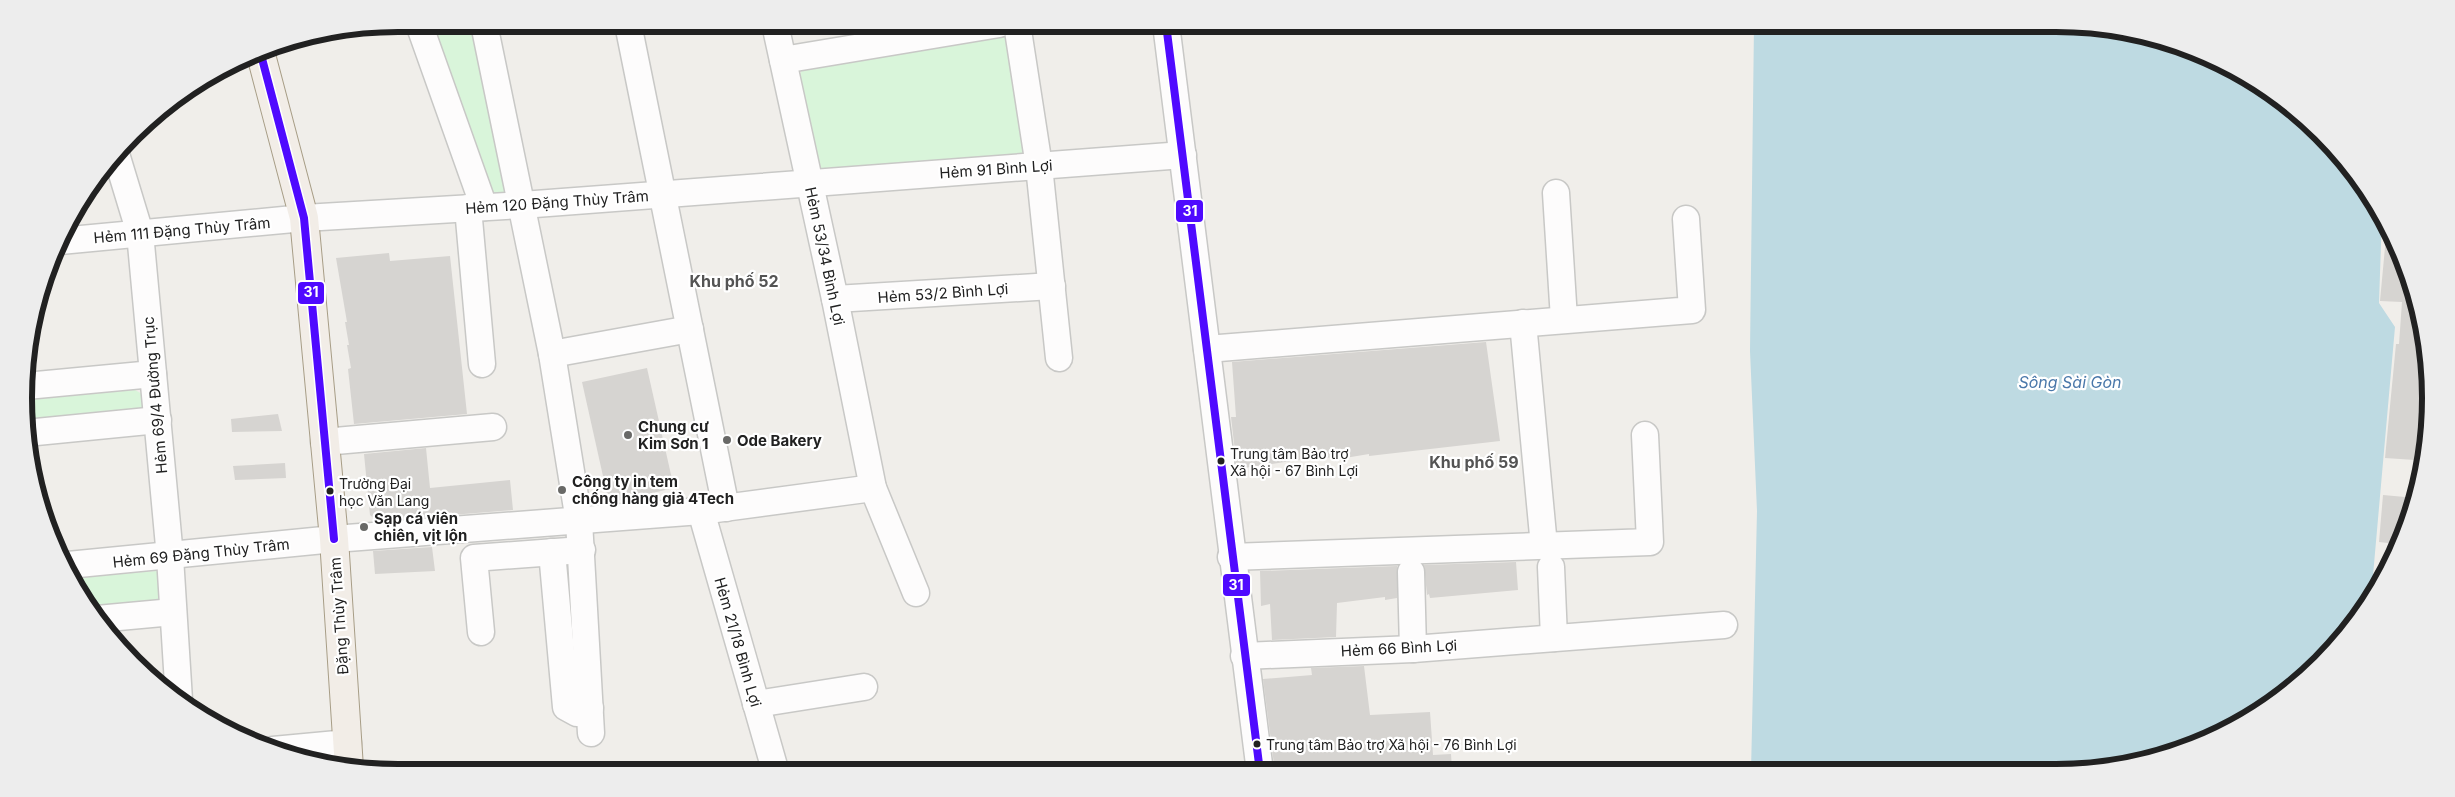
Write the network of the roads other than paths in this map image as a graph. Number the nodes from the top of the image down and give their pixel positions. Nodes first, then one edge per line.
1 (421, 32) edge
2 (486, 32) edge
3 (630, 32) edge
4 (777, 32) edge
5 (951, 32) edge
6 (1018, 32) edge
7 (1167, 32) edge
8 (262, 59) edge
9 (782, 60) junction
10 (1183, 155) junction
11 (119, 163) edge
12 (1039, 166) junction
13 (809, 183) junction
14 (1556, 193) dead end
15 (662, 195) junction
16 (522, 205) junction
17 (476, 208) junction
18 (304, 218) junction
19 (1686, 219) dead end
20 (140, 233) junction
21 (68, 240) edge
22 (1052, 286) junction
23 (835, 299) junction
24 (1564, 319) junction
25 (1522, 323) junction
26 (690, 329) junction
27 (1207, 349) junction
28 (552, 354) junction
29 (1059, 358) dead end
30 (482, 364) dead end
31 (153, 374) junction
32 (33, 385) edge
33 (158, 420) junction
34 (493, 427) dead end
35 (34, 432) edge
36 (1645, 435) dead end
37 (324, 442) junction
38 (873, 488) junction
39 (726, 508) junction
40 (701, 511) junction
41 (579, 522) junction
42 (334, 540) junction
43 (582, 550) junction
44 (552, 552) junction
45 (170, 556) junction
46 (1547, 556) junction
47 (1231, 557) junction
48 (73, 565) edge
49 (1411, 572) dead end
50 (916, 593) dead end
51 (173, 612) junction
52 (106, 618) edge
53 (1724, 625) dead end
54 (481, 632) dead end
55 (1554, 638) junction
56 (1413, 649) junction
57 (1244, 656) junction
58 (864, 687) dead end
59 (178, 691) edge
60 (756, 704) junction
61 (590, 708) junction
62 (591, 733) dead end
63 (307, 753) edge
64 (349, 756) edge
65 (774, 764) edge
66 (1259, 764) edge

1 - 17 street
2 - 16 street
3 - 15 street
4 - 9 street, Hẻm 53/34 Bình Lợi
5 - 9 street
6 - 12 street
7 - 10 street
8 - 18 main road, Đặng Thùy Trâm
9 - 13 street, Hẻm 53/34 Bình Lợi
10 - 12 street, Hẻm 91 Bình Lợi
10 - 27 street
11 - 20 street, Hẻm 69/4 Đường Trục
12 - 13 street, Hẻm 91 Bình Lợi
12 - 22 street
13 - 15 street, Hẻm 120 Đặng Thùy Trâm
13 - 23 street, Hẻm 53/34 Bình Lợi
14 - 24 street
15 - 16 street, Hẻm 120 Đặng Thùy Trâm
15 - 26 street
16 - 17 street, Hẻm 120 Đặng Thùy Trâm
16 - 28 street
17 - 18 street, Hẻm 120 Đặng Thùy Trâm
17 - 30 street
18 - 20 street, Hẻm 111 Đặng Thùy Trâm
18 - 37 main road, Đặng Thùy Trâm
19 - 24 street
20 - 21 street, Hẻm 111 Đặng Thùy Trâm
20 - 31 street, Hẻm 69/4 Đường Trục
22 - 23 street, Hẻm 53/2 Bình Lợi
22 - 29 street
23 - 38 street, Hẻm 53/34 Bình Lợi
24 - 25 street
25 - 27 street
25 - 46 street
26 - 28 street
26 - 39 street
27 - 47 street
28 - 41 street
31 - 32 street
31 - 33 street, Hẻm 69/4 Đường Trục
33 - 35 street
33 - 45 street, Hẻm 69/4 Đường Trục
34 - 37 street
36 - 46 street
37 - 42 main road, Đặng Thùy Trâm
38 - 39 street, Hẻm 69 Đặng Thùy Trâm
38 - 50 street, Hẻm 53/34 Bình Lợi
39 - 40 street, Hẻm 69 Đặng Thùy Trâm
40 - 41 street, Hẻm 69 Đặng Thùy Trâm
40 - 60 street, Hẻm 21/18 Bình Lợi
41 - 42 street, Hẻm 69 Đặng Thùy Trâm
41 - 43 street
42 - 45 street, Hẻm 69 Đặng Thùy Trâm
42 - 64 main road, Đặng Thùy Trâm
43 - 44 street
43 - 61 street
44 - 54 street
44 - 61 street
45 - 48 street, Hẻm 69 Đặng Thùy Trâm
45 - 51 street, Hẻm 69/4 Đường Trục
46 - 47 street
46 - 55 street
47 - 57 street
49 - 56 street
51 - 52 street
51 - 59 street, Hẻm 69/4 Đường Trục
53 - 55 street, Hẻm 66 Bình Lợi
55 - 56 street, Hẻm 66 Bình Lợi
56 - 57 street, Hẻm 66 Bình Lợi
57 - 66 street
58 - 60 street
60 - 65 street, Hẻm 21/18 Bình Lợi
61 - 62 street
63 - 64 street

